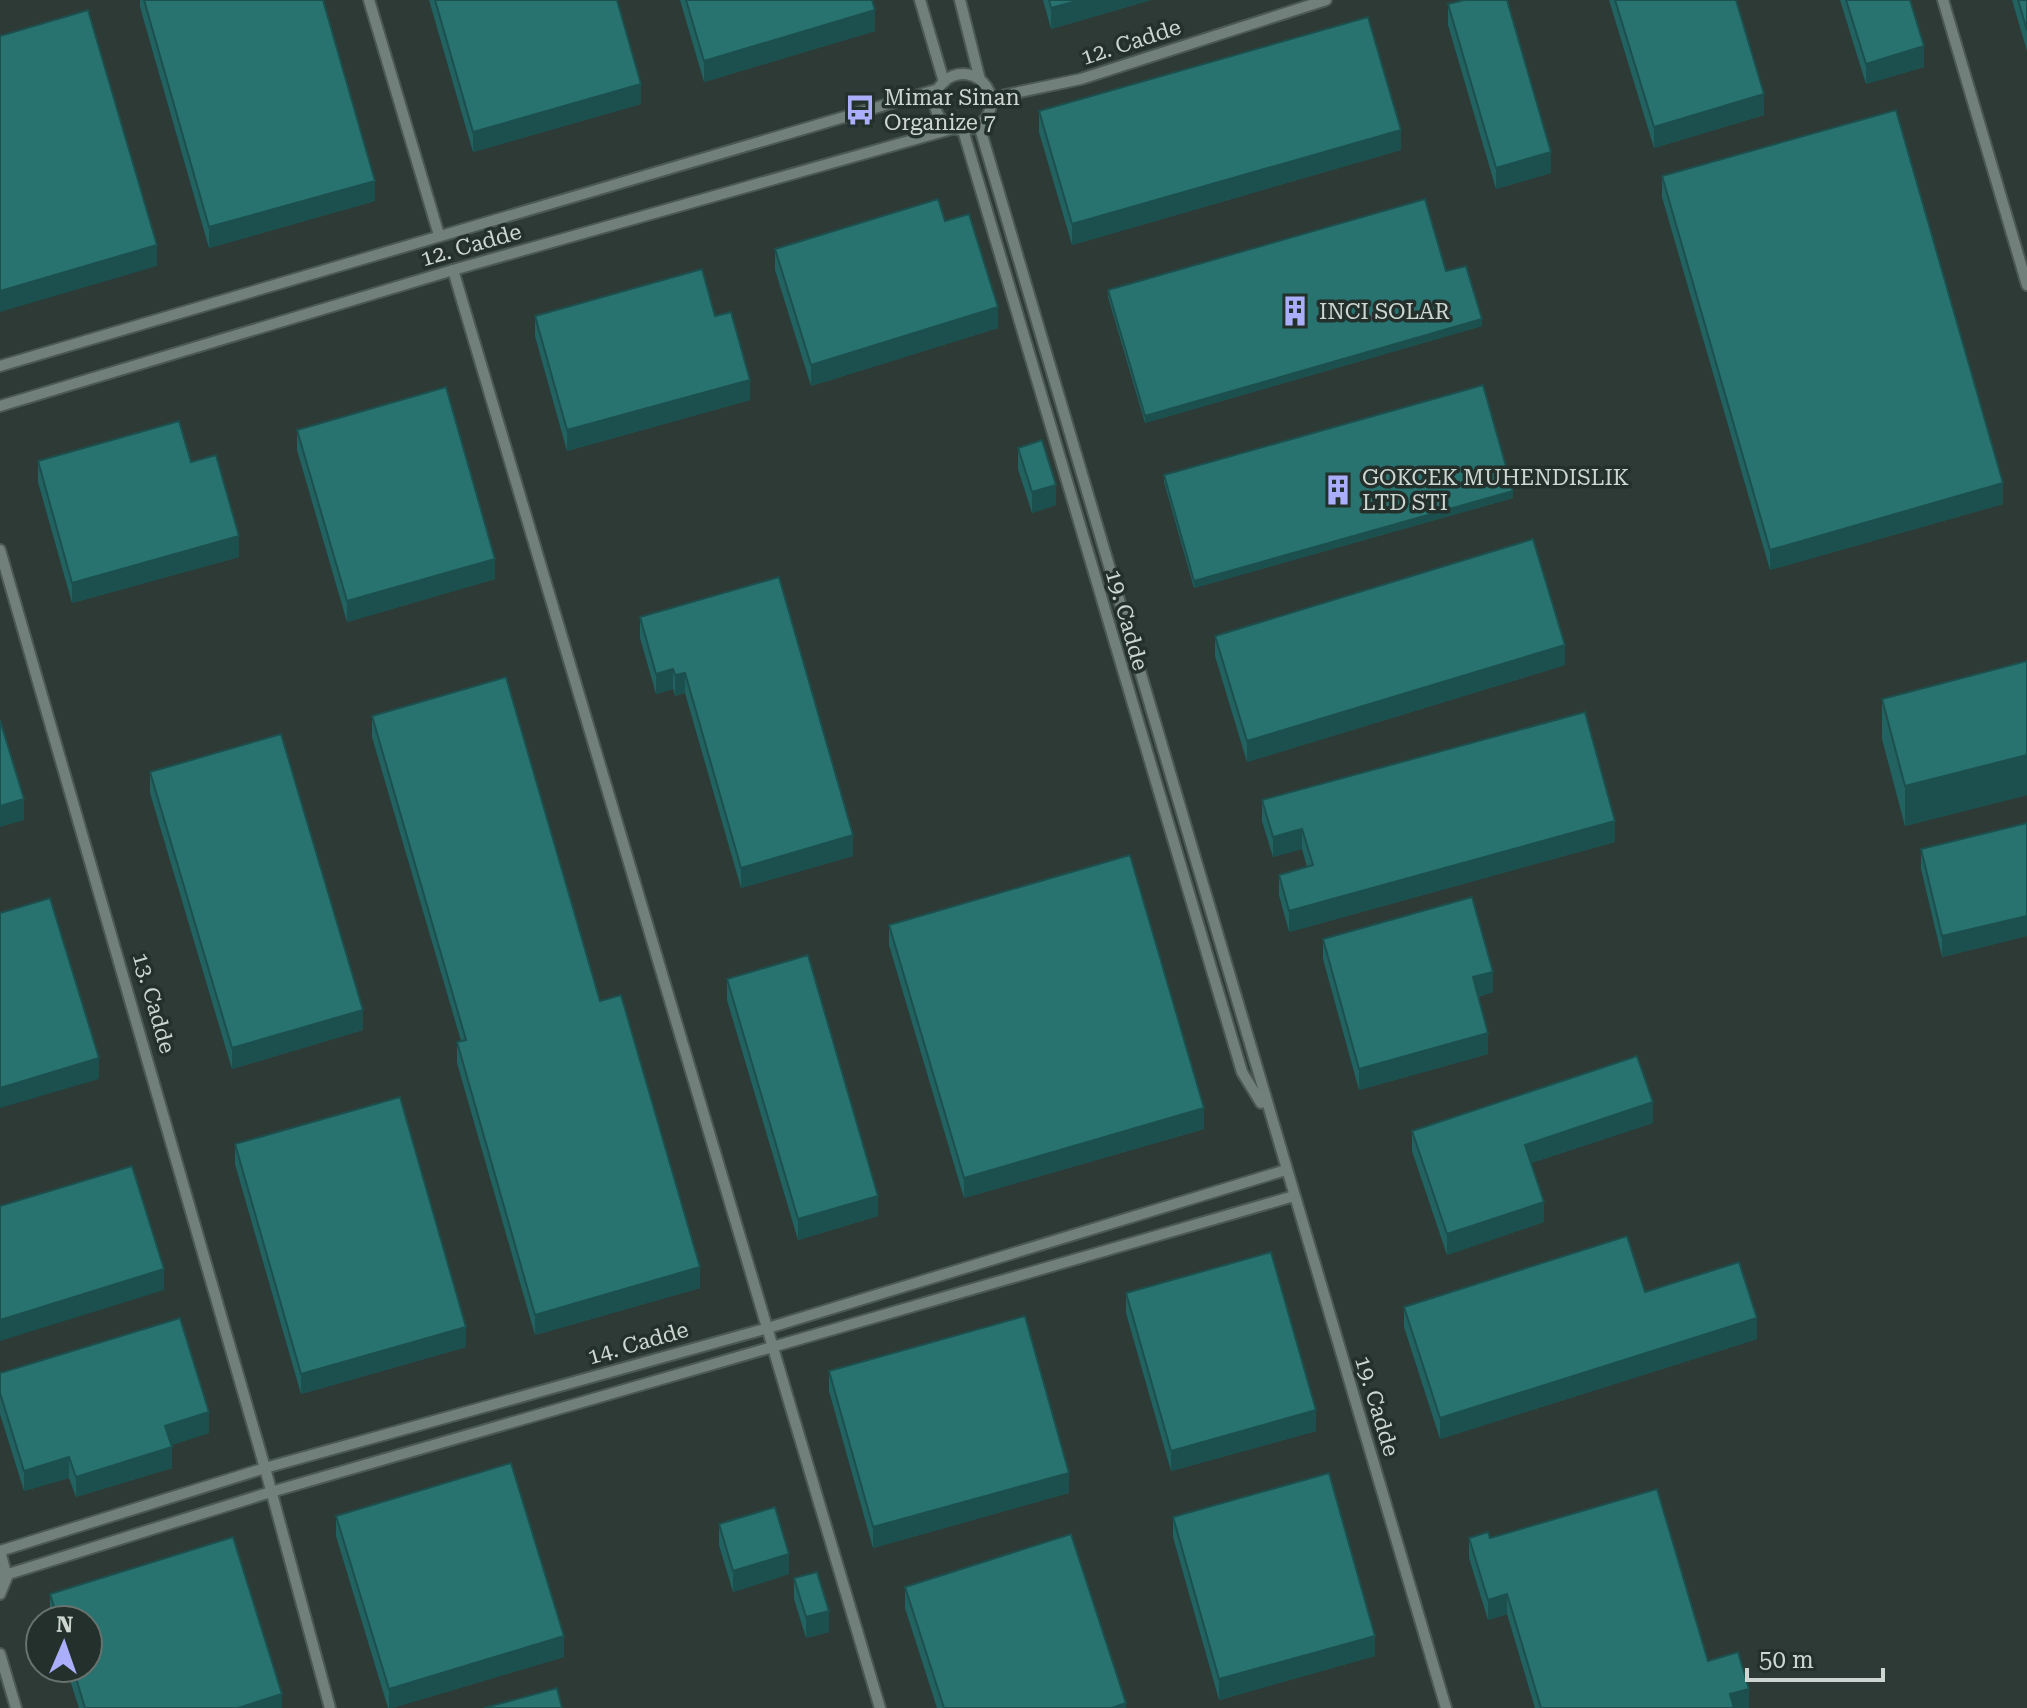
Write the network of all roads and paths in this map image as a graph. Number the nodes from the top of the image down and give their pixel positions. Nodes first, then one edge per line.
1 (369, 0) edge
2 (920, 0) edge
3 (960, 0) edge
4 (1326, 0) edge
5 (1943, 0) edge
6 (980, 80) junction
7 (942, 86) junction
8 (991, 98) junction
9 (979, 125) junction
10 (959, 129) junction
11 (439, 235) junction
12 (453, 270) junction
13 (2027, 285) edge
14 (0, 366) edge
15 (0, 406) edge
16 (0, 550) edge
17 (1268, 1115) junction
18 (1286, 1170) junction
19 (1294, 1196) junction
20 (768, 1328) junction
21 (774, 1348) junction
22 (265, 1468) junction
23 (271, 1492) junction
24 (0, 1551) edge
25 (4, 1576) edge
26 (0, 1594) edge
27 (0, 1654) edge
28 (16, 1708) edge
29 (330, 1708) edge
30 (880, 1708) edge
31 (1446, 1708) edge

1 - 11 lane
2 - 7 lane
3 - 6 lane
4 - 8 lane, 12. Cadde
5 - 13 lane
6 - 7 lane
6 - 8 lane
7 - 10 lane
7 - 11 lane, 12. Cadde
8 - 9 lane
9 - 10 lane
9 - 17 lane, 19. Cadde
10 - 12 lane, 12. Cadde
10 - 17 lane, 19. Cadde
11 - 14 lane, 12. Cadde
12 - 15 lane, 12. Cadde
12 - 20 lane
16 - 22 lane, 13. Cadde
17 - 18 lane, 19. Cadde
18 - 19 lane, 19. Cadde
18 - 20 lane, 14. Cadde
19 - 21 lane
19 - 31 lane, 19. Cadde
20 - 21 lane
20 - 22 lane, 14. Cadde
21 - 23 lane
21 - 30 lane
22 - 23 lane, 13. Cadde
22 - 24 lane, 14. Cadde
23 - 25 lane
23 - 29 lane, 13. Cadde
24 - 25 lane
25 - 26 lane
27 - 28 lane

